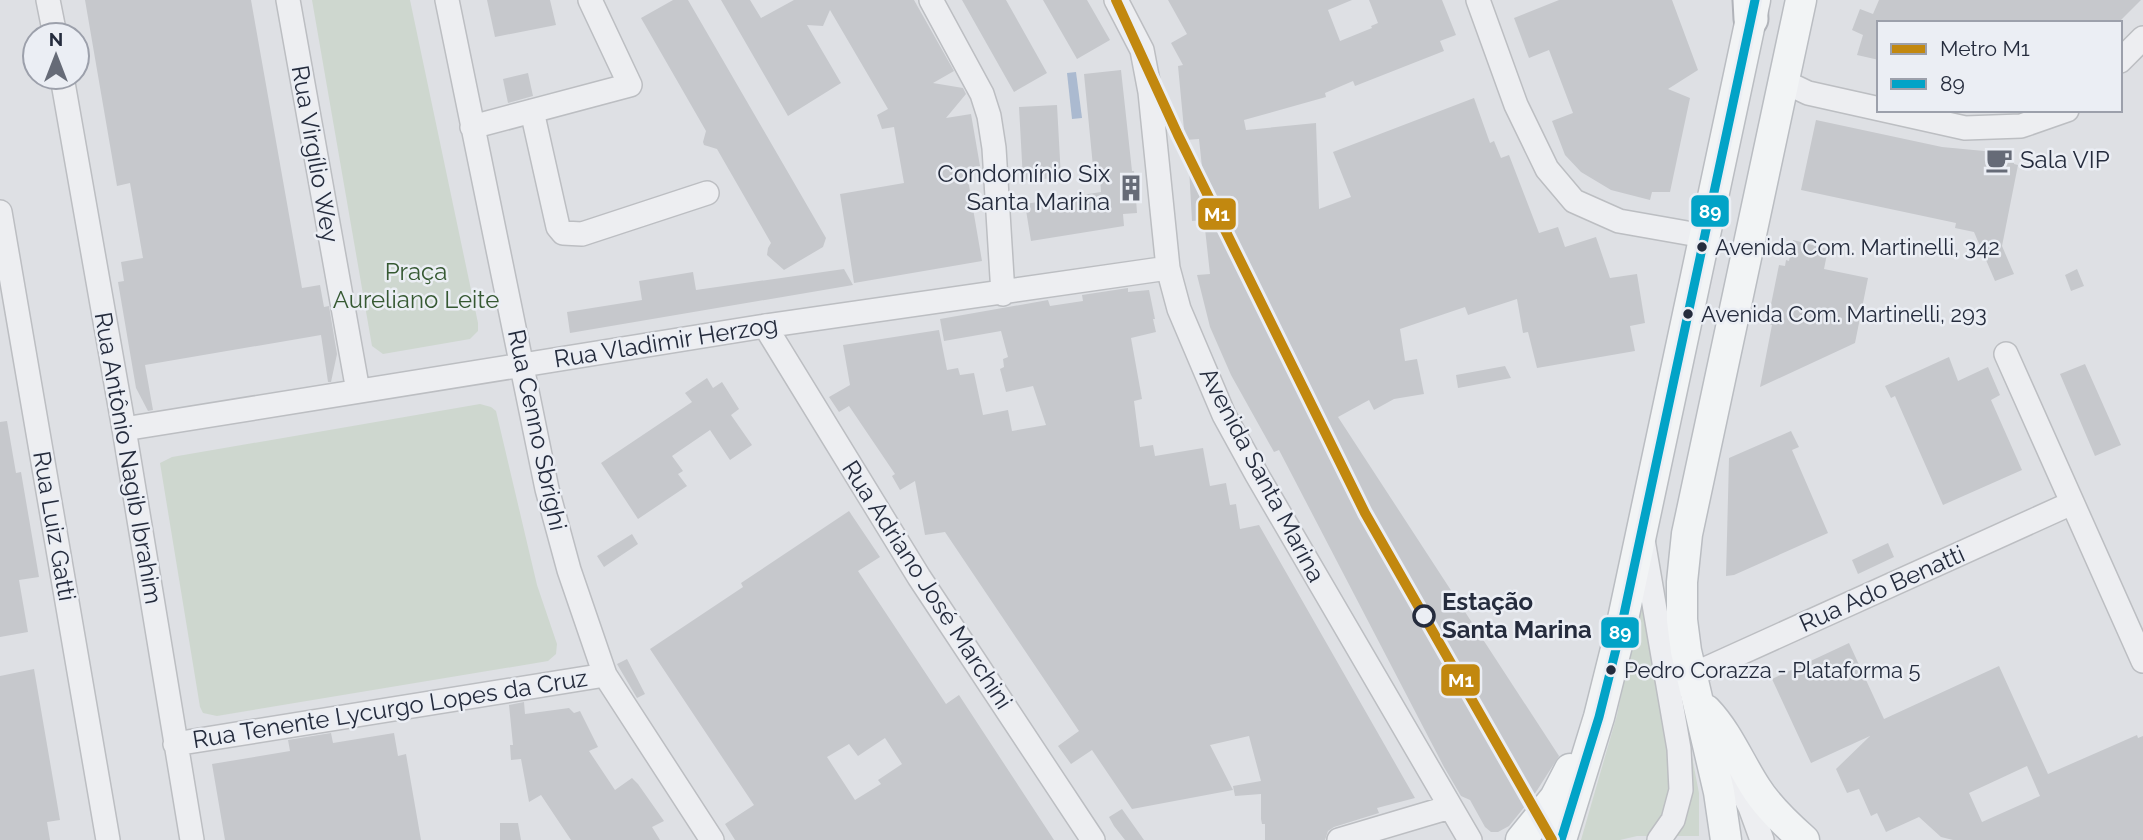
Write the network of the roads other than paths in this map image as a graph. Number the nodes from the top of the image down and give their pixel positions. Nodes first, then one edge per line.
1 (48, 0) edge
2 (288, 0) edge
3 (447, 0) edge
4 (590, 0) edge
5 (931, 0) edge
6 (1116, 0) edge
7 (1478, 0) edge
8 (1801, 0) edge
9 (1752, 6) edge
10 (52, 21) edge
11 (2143, 38) edge
12 (2122, 59) edge
13 (1783, 80) junction
14 (64, 91) edge
15 (1877, 108) edge
16 (532, 111) junction
17 (1893, 112) edge
18 (2061, 112) edge
19 (472, 127) junction
20 (706, 193) dead end
21 (0, 212) edge
22 (1704, 236) junction
23 (4, 259) edge
24 (1168, 268) junction
25 (1003, 294) junction
26 (765, 326) junction
27 (2006, 355) dead end
28 (523, 365) junction
29 (358, 391) junction
30 (124, 429) junction
31 (2071, 503) junction
32 (1641, 534) junction
33 (2143, 661) edge
34 (605, 675) junction
35 (1692, 675) junction
36 (1599, 717) junction
37 (1702, 717) junction
38 (176, 744) junction
39 (1450, 807) junction
40 (1395, 832) edge
41 (708, 837) edge
42 (108, 840) edge
43 (192, 840) edge
44 (1093, 840) edge
45 (1339, 840) edge
46 (1470, 840) edge
47 (1521, 840) edge
48 (1561, 840) edge
49 (1659, 840) edge
50 (1726, 840) edge
51 (1762, 840) edge
52 (1804, 840) edge

1 - 10 street
2 - 29 street, Rua Virgílio Wey
3 - 19 street, Rua Cenno Sbrighi
4 - 16 street
5 - 25 street
6 - 24 street, Avenida Santa Marina
7 - 22 street
8 - 13 main road
9 - 22 main road
11 - 12 street
13 - 15 street
13 - 35 main road
14 - 30 street, Rua Antônio Nagib Ibrahim
16 - 19 street
16 - 20 street
17 - 18 street
19 - 28 street, Rua Cenno Sbrighi
21 - 23 street, Rua Luiz Gatti
22 - 32 main road
23 - 42 street, Rua Luiz Gatti
24 - 25 street, Rua Vladimir Herzog
24 - 39 street, Avenida Santa Marina
25 - 26 street, Rua Vladimir Herzog
26 - 28 street, Rua Vladimir Herzog
26 - 44 street, Rua Adriano José Marchini
27 - 31 street
28 - 29 street, Rua Vladimir Herzog
28 - 34 street, Rua Cenno Sbrighi
29 - 30 street, Rua Vladimir Herzog
30 - 38 street, Rua Antônio Nagib Ibrahim
31 - 33 street
31 - 35 street, Rua Ado Benatti
32 - 36 main road
32 - 49 street
34 - 38 street, Rua Tenente Lycurgo Lopes da Cruz
34 - 41 street, Rua Cenno Sbrighi
35 - 37 main road
36 - 47 main road
36 - 48 main road
37 - 50 main road
37 - 51 street
37 - 52 main road
38 - 43 street, Rua Antônio Nagib Ibrahim
39 - 40 street
39 - 46 street, Avenida Santa Marina
40 - 45 street

